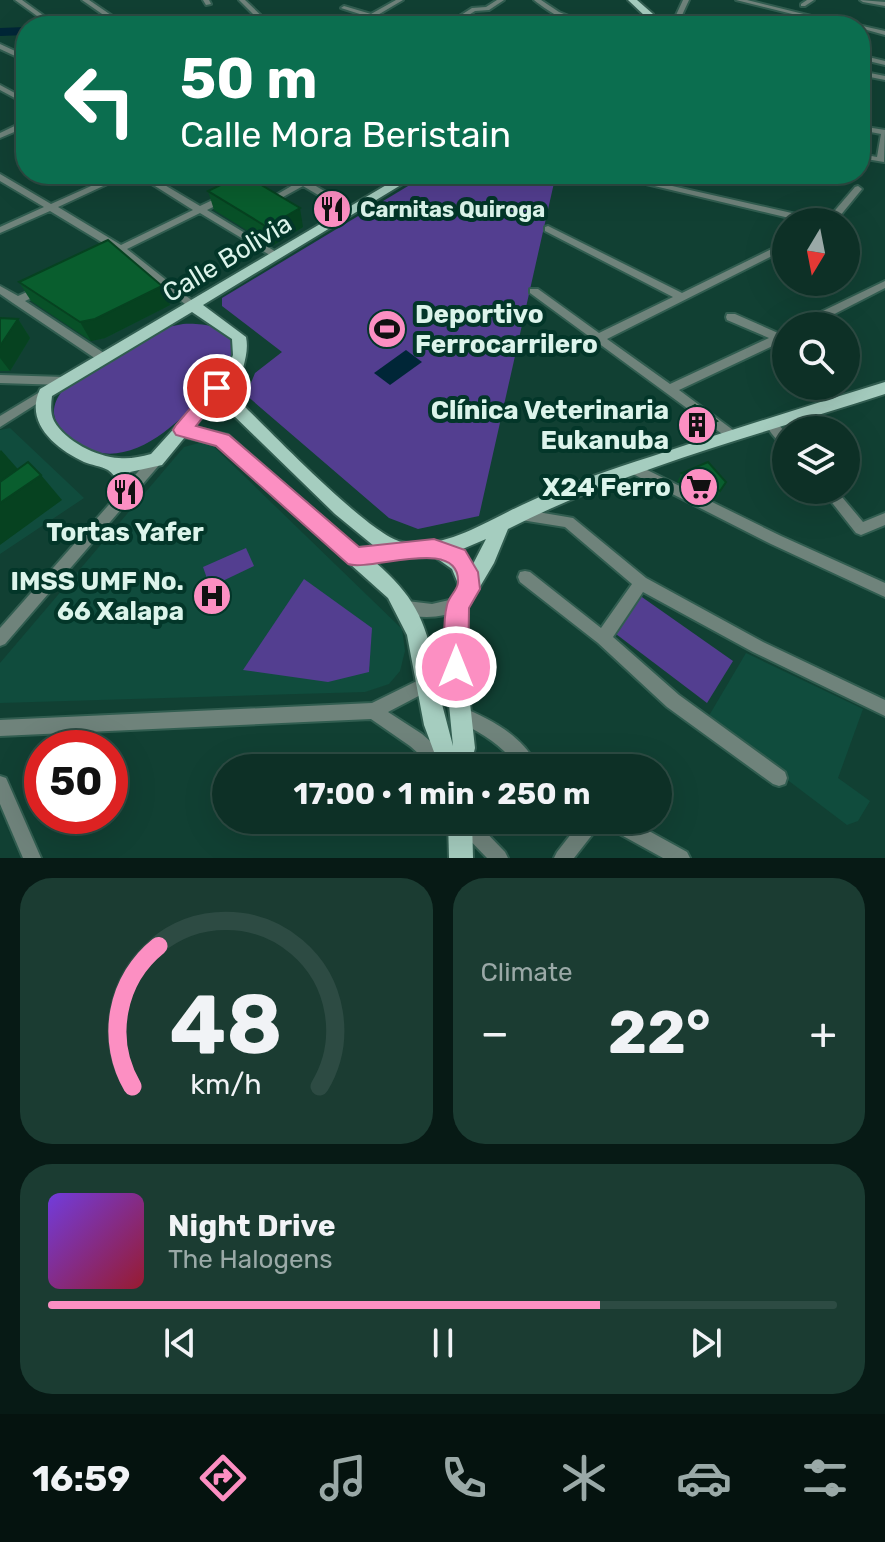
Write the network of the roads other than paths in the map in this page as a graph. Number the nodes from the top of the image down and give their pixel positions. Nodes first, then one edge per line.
1 (18, 0) edge
2 (85, 0) edge
3 (242, 0) edge
4 (400, 0) edge
5 (501, 0) edge
6 (537, 0) edge
7 (632, 0) edge
8 (739, 0) edge
9 (811, 0) edge
10 (863, 0) edge
11 (355, 2) dead end
12 (885, 4) edge
13 (803, 5) dead end
14 (344, 8) junction
15 (795, 12) junction
16 (336, 13) dead end
17 (38, 16) edge
18 (110, 16) edge
19 (258, 16) edge
20 (372, 16) joint
21 (463, 16) edge
22 (565, 16) edge
23 (649, 16) edge
24 (810, 16) edge
25 (812, 16) edge
26 (0, 46) edge
27 (14, 53) joint
28 (0, 59) edge
29 (885, 133) edge
30 (883, 162) edge
31 (0, 177) edge
32 (102, 184) edge
33 (157, 184) edge
34 (251, 184) edge
35 (299, 184) edge
36 (305, 184) edge
37 (395, 184) edge
38 (652, 184) edge
39 (858, 189) dead end
40 (328, 197) edge
41 (295, 203) edge
42 (52, 206) junction
43 (842, 208) edge
44 (200, 210) junction
45 (772, 211) edge
46 (548, 229) dead end
47 (0, 230) edge
48 (121, 249) junction
49 (772, 252) edge
50 (276, 255) junction
51 (95, 262) edge
52 (56, 282) edge
53 (885, 284) edge
54 (0, 289) edge
55 (534, 291) dead end
56 (215, 293) junction
57 (682, 297) junction
58 (17, 301) junction
59 (194, 306) junction
60 (830, 312) edge
61 (176, 317) junction
62 (731, 317) dead end
63 (212, 318) junction
64 (772, 332) edge
65 (599, 338) junction
66 (772, 341) edge
67 (103, 358) junction
68 (231, 374) junction
69 (0, 379) edge
70 (64, 381) junction
71 (885, 388) edge
72 (669, 390) junction
73 (45, 393) junction
74 (799, 416) edge
75 (0, 422) edge
76 (772, 425) edge
77 (182, 430) junction
78 (733, 436) junction
79 (156, 460) junction
80 (115, 465) junction
81 (637, 470) junction
82 (130, 492) junction
83 (840, 504) edge
84 (520, 515) junction
85 (885, 519) edge
86 (500, 527) junction
87 (434, 549) junction
88 (399, 550) junction
89 (356, 557) junction
90 (525, 577) dead end
91 (641, 583) junction
92 (885, 590) edge
93 (463, 597) junction
94 (407, 608) junction
95 (603, 638) junction
96 (0, 639) edge
97 (456, 667) junction
98 (427, 684) junction
99 (885, 708) edge
100 (373, 711) junction
101 (461, 715) junction
102 (0, 728) edge
103 (433, 754) edge
104 (443, 754) edge
105 (462, 754) edge
106 (520, 754) edge
107 (779, 778) dead end
108 (0, 784) edge
109 (461, 834) edge
110 (475, 834) edge
111 (582, 834) edge
112 (637, 834) edge
113 (32, 858) edge
114 (461, 858) edge
115 (499, 858) edge
116 (563, 858) edge
117 (681, 858) edge

1 - 17 street
2 - 18 street
3 - 19 street
4 - 20 street
5 - 21 street
6 - 22 street
7 - 23 main road
8 - 15 street
9 - 13 street
10 - 12 street
11 - 14 street
14 - 16 street
14 - 20 street
15 - 24 street
15 - 25 street
26 - 27 street
27 - 28 street
29 - 30 street
31 - 42 street
32 - 42 street
33 - 44 street
34 - 44 street
35 - 41 street
36 - 40 street
37 - 50 main road, Calle Bolivia
38 - 45 street
39 - 43 street
42 - 47 street
42 - 48 street
44 - 48 street
44 - 50 street
46 - 57 street
48 - 51 street
48 - 59 street
49 - 57 street
50 - 56 main road, Calle Bolivia
52 - 58 street
53 - 60 street
54 - 58 street
55 - 65 street
56 - 59 main road, Calle Bolivia
56 - 63 main road
57 - 65 street
58 - 67 street
59 - 61 main road, Calle Bolivia
59 - 63 main road
61 - 63 main road
61 - 67 main road, Calle Bolivia
62 - 64 street
63 - 68 main road
65 - 72 street
66 - 72 street
67 - 70 main road, Calle Bolivia
68 - 77 main road
68 - 88 main road
69 - 70 street
70 - 73 main road, Calle Bolivia
71 - 74 main road
72 - 78 street
73 - 75 street
73 - 80 main road
76 - 78 main road
77 - 79 main road
77 - 89 main road
78 - 81 main road
79 - 80 main road
79 - 82 street
80 - 82 main road
81 - 84 main road
81 - 92 street
82 - 96 street
83 - 85 street
84 - 86 main road
84 - 91 street
86 - 87 main road
86 - 93 main road
87 - 88 main road
87 - 93 main road
88 - 89 main road
89 - 94 main road
90 - 95 street
91 - 95 street
91 - 99 street
93 - 94 street
93 - 97 main road
94 - 98 main road
95 - 107 street
97 - 98 main road
97 - 101 main road
98 - 100 street
98 - 104 main road
100 - 102 street
100 - 103 street
101 - 105 main road
101 - 106 street
108 - 113 street
109 - 114 main road
110 - 115 street
111 - 116 street
112 - 117 street

